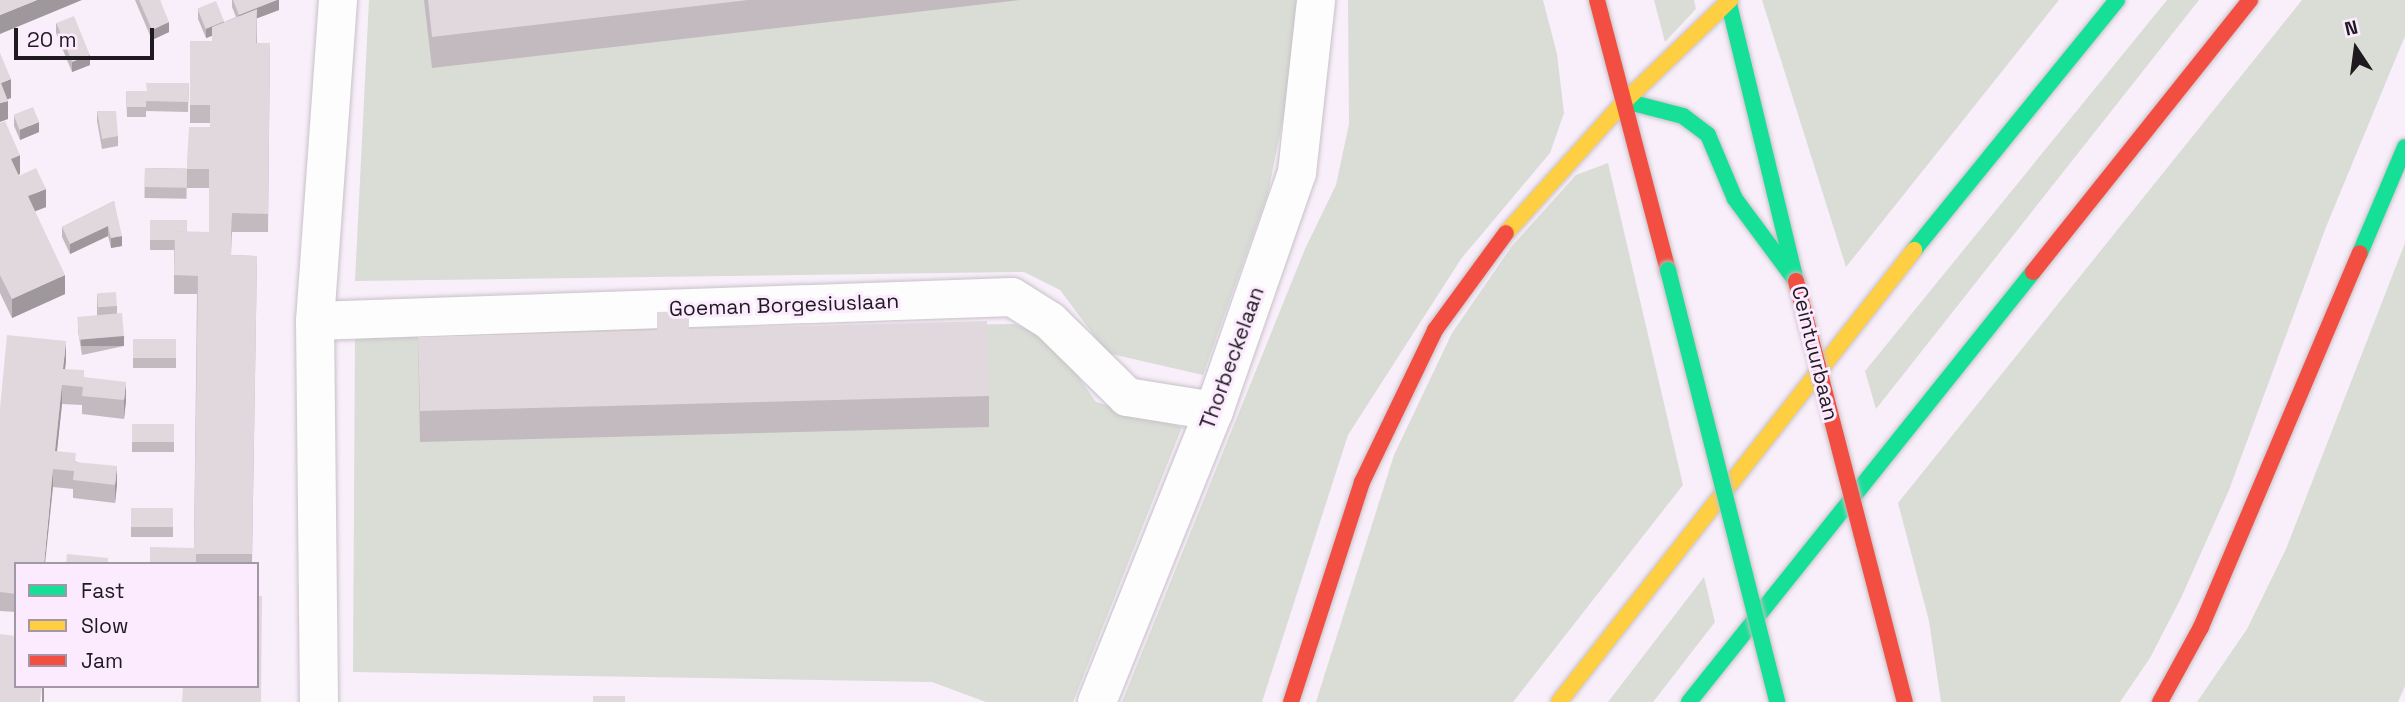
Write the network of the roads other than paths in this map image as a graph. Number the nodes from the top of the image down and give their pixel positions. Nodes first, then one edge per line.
1 (338, 0) edge
2 (1316, 0) edge
3 (1597, 0) edge
4 (2118, 0) edge
5 (2250, 0) edge
6 (1729, 1) edge
7 (1625, 101) junction
8 (2405, 147) edge
9 (1796, 281) junction
10 (315, 321) junction
11 (1214, 411) junction
12 (319, 702) edge
13 (1097, 702) edge
14 (1292, 702) edge
15 (1559, 702) edge
16 (1689, 702) edge
17 (1777, 702) edge
18 (1905, 702) edge
19 (2160, 702) edge

1 - 10 street
2 - 11 street, Thorbeckelaan
3 - 7 main road
4 - 15 main road
5 - 16 main road
6 - 7 main road
6 - 9 main road, Ceintuurbaan
7 - 9 main road
7 - 14 main road
7 - 17 main road, bridge
8 - 19 main road
9 - 18 main road, Ceintuurbaan, bridge
10 - 11 street, Goeman Borgesiuslaan
10 - 12 street
11 - 13 street, Thorbeckelaan

